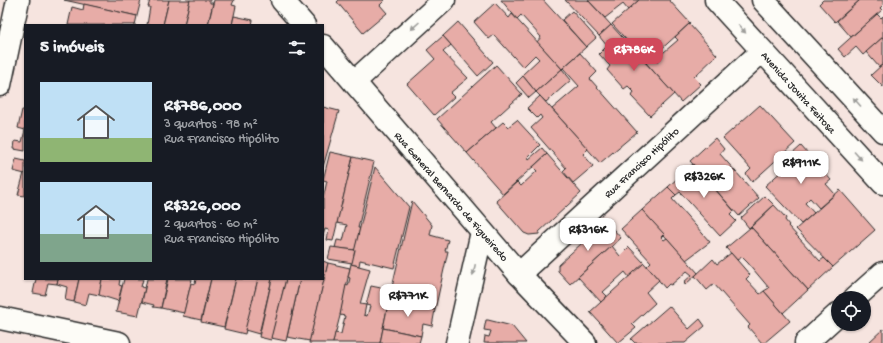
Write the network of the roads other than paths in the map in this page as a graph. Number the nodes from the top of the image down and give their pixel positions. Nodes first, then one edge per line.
1 (18, 0) edge
2 (282, 0) edge
3 (444, 0) edge
4 (716, 0) edge
5 (763, 0) edge
6 (303, 24) edge
7 (324, 47) edge
8 (762, 51) junction
9 (354, 82) junction
10 (0, 85) edge
11 (883, 131) edge
12 (883, 183) edge
13 (482, 232) junction
14 (883, 273) edge
15 (519, 274) junction
16 (863, 291) edge
17 (0, 318) edge
18 (831, 320) edge
19 (119, 343) edge
20 (457, 343) edge
21 (585, 343) edge
22 (806, 343) edge

1 - 10 street
2 - 6 street
3 -> 9 street
4 -> 8 street, Avenida Jovita Feitosa
11 -> 5 street
7 - 9 street, Rua General Bernardo de Figueiredo
8 -> 12 street, Avenida Jovita Feitosa
8 - 15 street, Rua Francisco Hipólito
9 - 13 street, Rua General Bernardo de Figueiredo
13 - 15 street, Rua General Bernardo de Figueiredo
13 -> 20 street
14 - 16 street
15 - 21 street, Rua General Bernardo de Figueiredo
17 - 19 street
18 - 22 street

